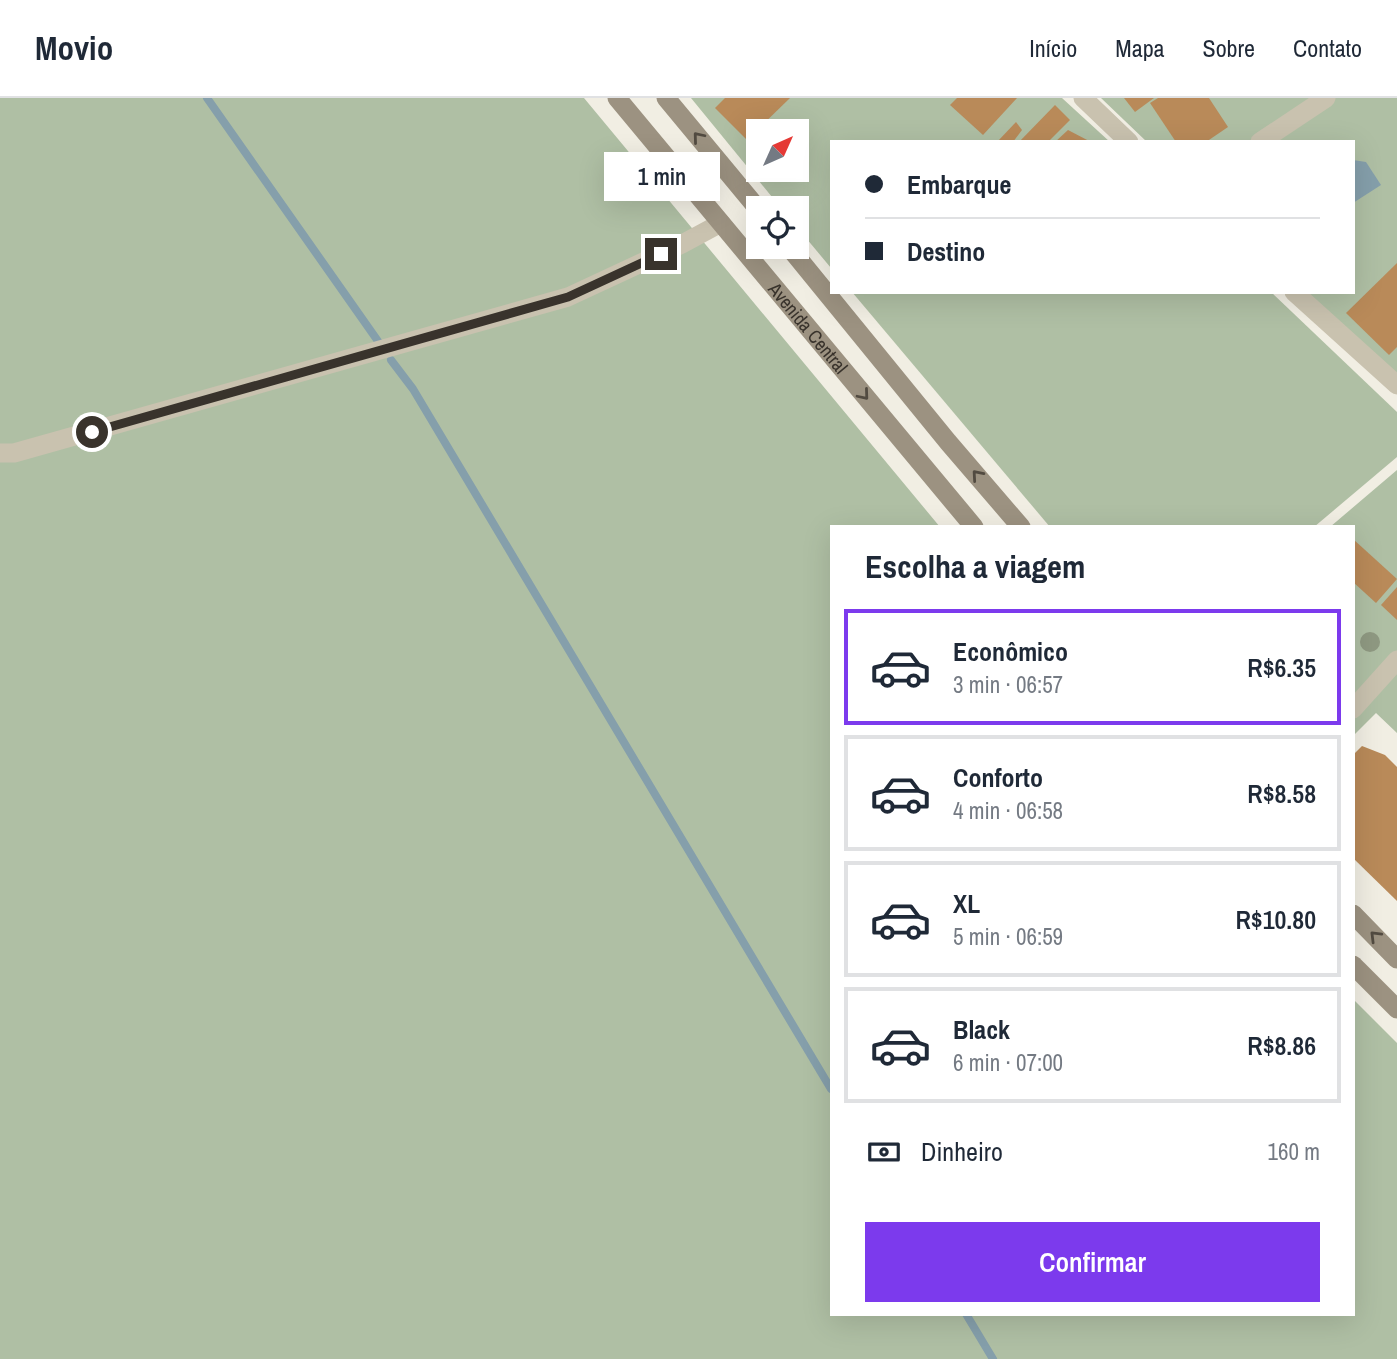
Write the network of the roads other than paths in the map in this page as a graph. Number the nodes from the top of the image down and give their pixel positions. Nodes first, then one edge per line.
1 (617, 98) edge
2 (666, 98) edge
3 (1083, 98) edge
4 (1326, 98) edge
5 (1127, 140) edge
6 (1263, 140) edge
7 (747, 196) edge
8 (721, 223) junction
9 (799, 259) edge
10 (1296, 294) edge
11 (1397, 385) edge
12 (0, 453) edge
13 (972, 525) edge
14 (1019, 525) edge
15 (1397, 660) edge
16 (1355, 707) edge
17 (1355, 916) edge
18 (1397, 959) edge
19 (1355, 967) edge
20 (1397, 1009) edge

1 - 8 main road, Avenida Central
7 -> 2 main road
3 - 5 street
4 - 6 street
8 - 12 street
8 -> 13 main road, Avenida Central
14 -> 9 main road, Avenida Central
10 - 11 street
15 - 16 street
18 -> 17 main road
19 - 20 main road

